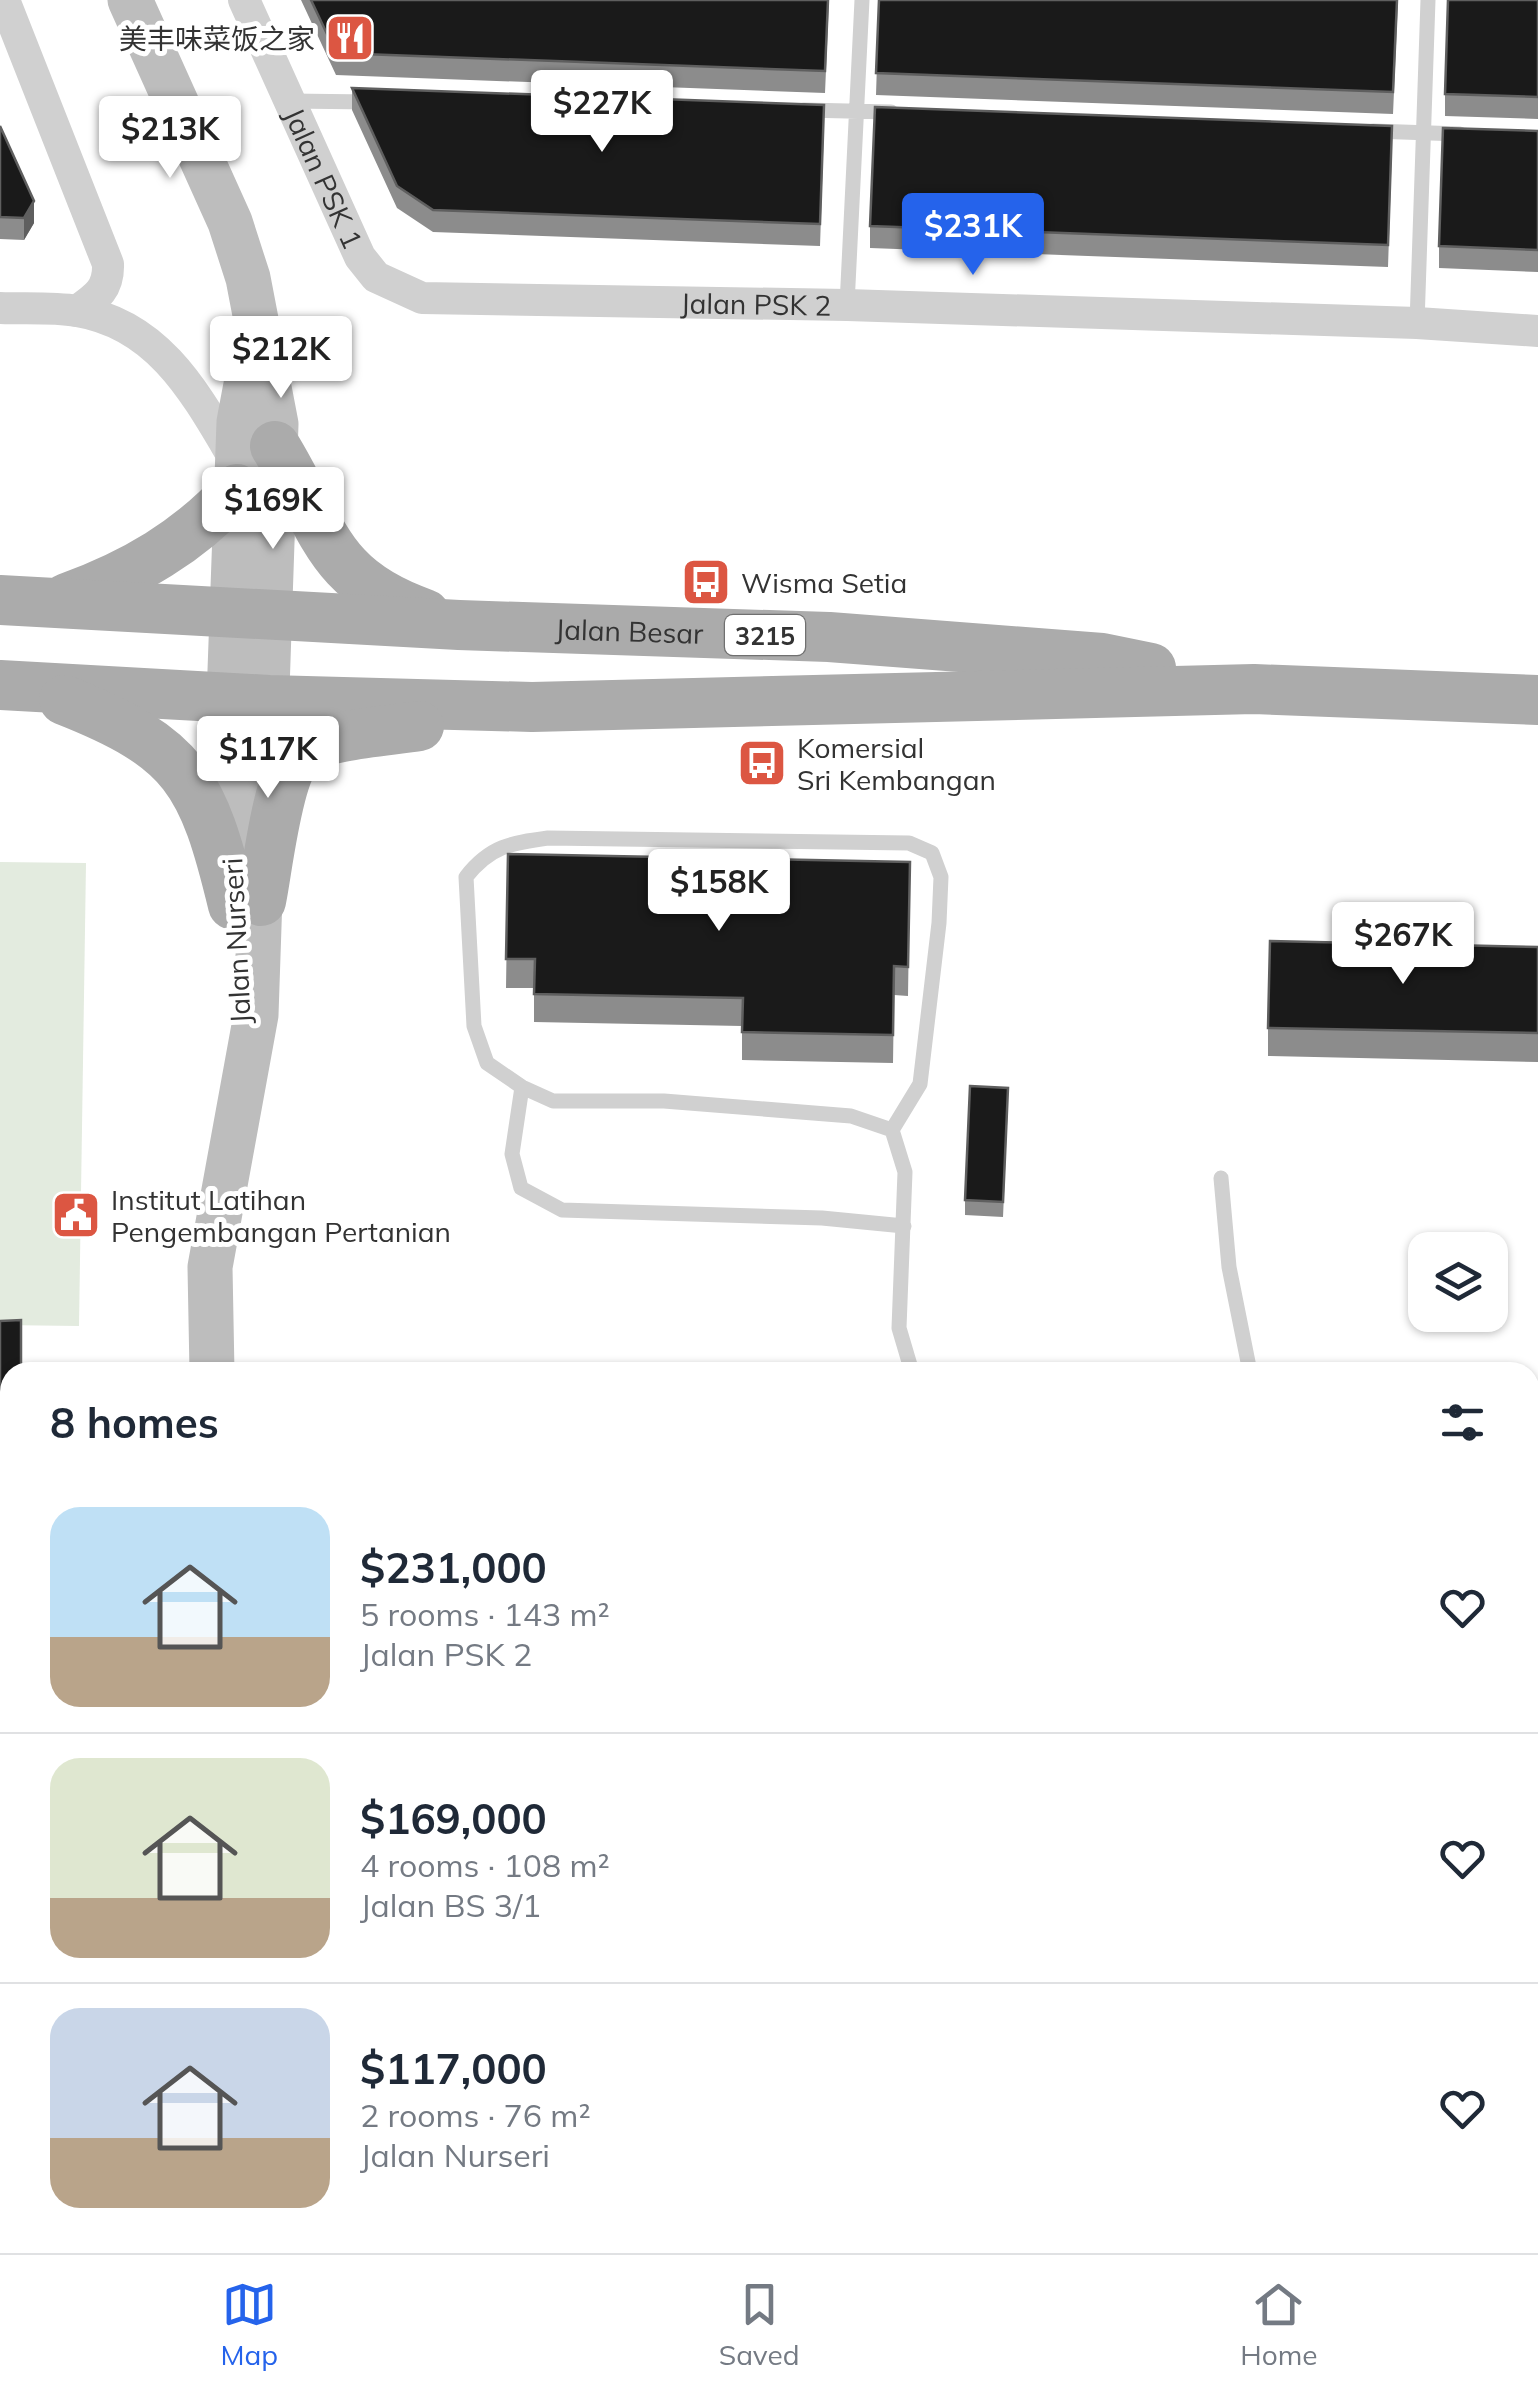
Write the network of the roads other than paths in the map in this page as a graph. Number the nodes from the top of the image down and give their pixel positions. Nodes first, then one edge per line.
1 (4, 0) edge
2 (130, 0) edge
3 (244, 0) edge
4 (862, 0) edge
5 (1428, 0) edge
6 (16, 70) edge
7 (290, 101) junction
8 (388, 103) edge
9 (778, 110) edge
10 (856, 111) junction
11 (915, 113) edge
12 (1345, 130) edge
13 (1424, 132) junction
14 (1481, 134) edge
15 (398, 290) joint
16 (847, 306) junction
17 (0, 308) edge
18 (77, 311) junction
19 (1417, 323) junction
20 (1538, 331) edge
21 (250, 466) junction
22 (0, 600) edge
23 (57, 602) junction
24 (253, 614) junction
25 (459, 625) junction
26 (13, 686) edge
27 (1254, 689) junction
28 (249, 699) junction
29 (1538, 700) edge
30 (532, 708) junction
31 (247, 903) junction
32 (522, 1086) junction
33 (892, 1130) junction
34 (1221, 1178) dead end
35 (904, 1226) junction
36 (212, 1362) edge
37 (909, 1362) edge
38 (1248, 1362) edge

1 - 6 street
2 - 21 street, Jalan Nurseri
3 - 7 street, Jalan PSK 1
4 - 10 lane
5 - 13 lane
6 - 18 street
7 - 8 lane
7 - 15 street, Jalan PSK 1
9 - 10 lane
10 - 11 lane
10 - 16 lane
12 - 13 lane
13 - 14 lane
13 - 19 lane
15 - 16 street, Jalan PSK 2
16 - 19 street, Jalan PSK 2
17 - 18 street
18 - 21 street
19 - 20 street, Jalan PSK 2
21 - 23 main road
21 - 24 street, Jalan Nurseri
21 - 25 main road
22 - 23 main road, Jalan Besar / 3215
23 - 24 main road, Jalan Besar / 3215
24 - 25 main road, Jalan Besar / 3215
24 - 28 street, Jalan Nurseri
25 - 27 main road, Jalan Besar / 3215
26 - 28 main road, Jalan Besar / 3215
26 - 31 main road
27 - 29 main road, Jalan Besar / 3215
27 - 30 main road, Jalan Besar / 3215
28 - 30 main road, Jalan Besar / 3215
28 - 31 street, Jalan Nurseri
30 - 31 main road
31 - 36 street, Jalan Nurseri
32 - 33 lane
32 - 33 lane
32 - 35 lane
33 - 35 lane
34 - 38 lane
35 - 37 lane

